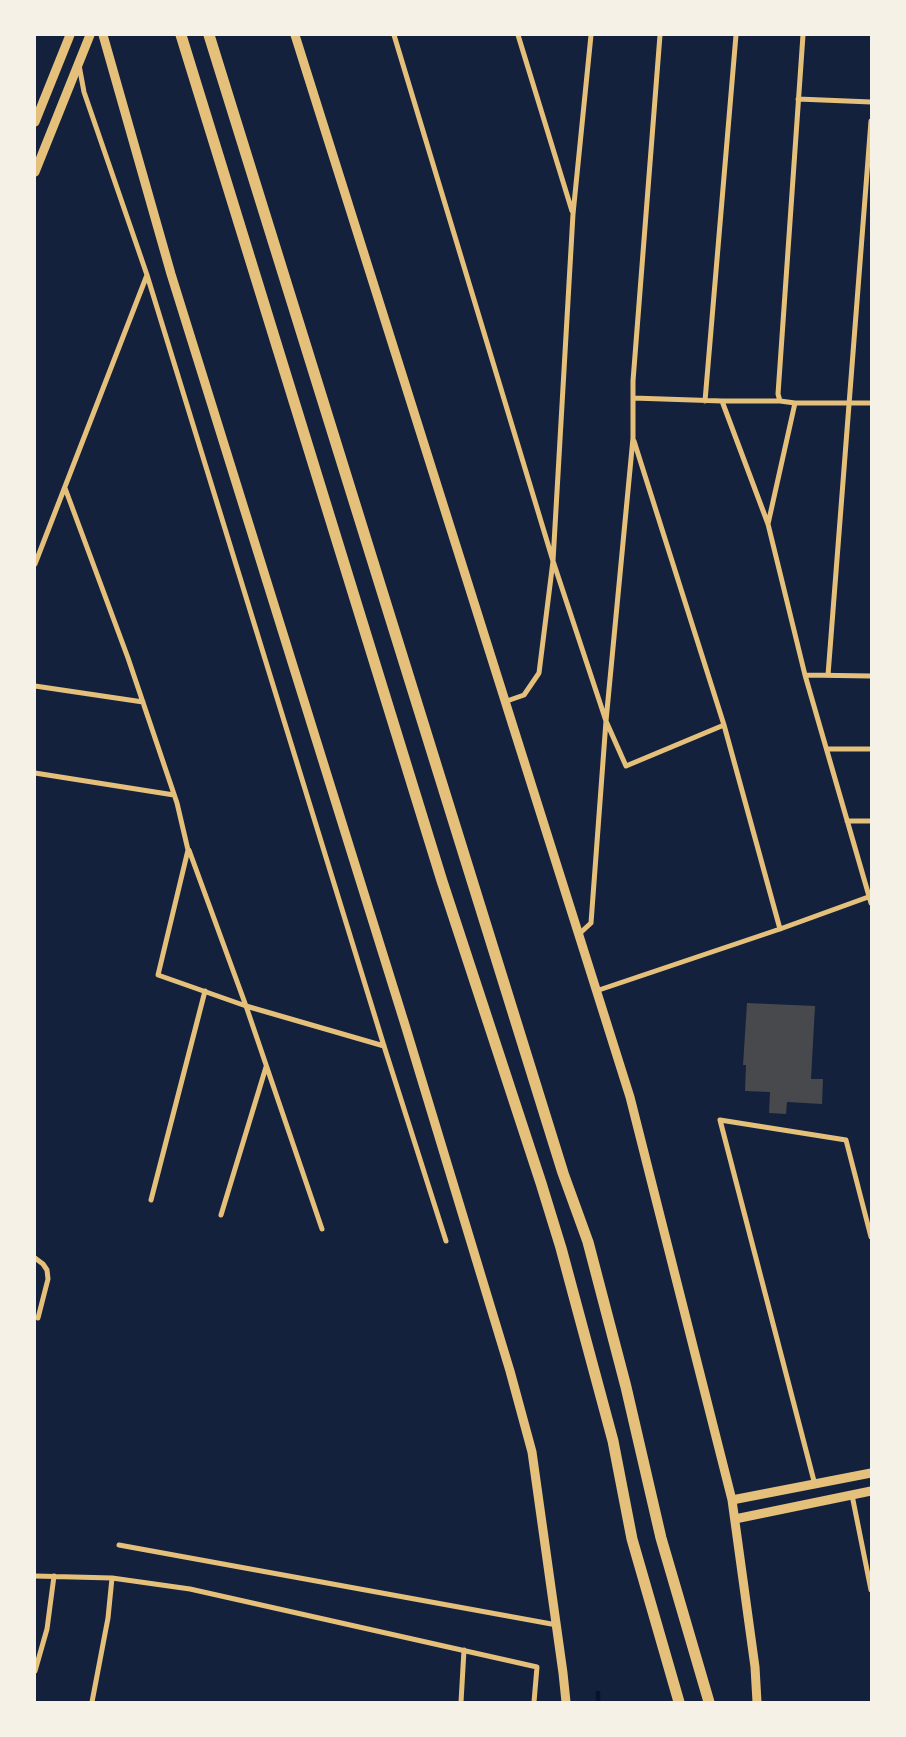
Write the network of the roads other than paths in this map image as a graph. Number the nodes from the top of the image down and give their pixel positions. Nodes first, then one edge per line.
1 (70, 35) edge
2 (90, 35) edge
3 (103, 35) edge
4 (181, 35) edge
5 (209, 35) edge
6 (295, 35) edge
7 (394, 35) edge
8 (518, 35) edge
9 (591, 35) edge
10 (660, 35) edge
11 (736, 35) edge
12 (803, 35) edge
13 (78, 62) junction
14 (798, 99) junction
15 (871, 102) edge
16 (871, 121) edge
17 (35, 122) edge
18 (35, 172) edge
19 (573, 214) junction
20 (146, 275) junction
21 (633, 398) junction
22 (705, 401) junction
23 (722, 401) junction
24 (780, 401) junction
25 (795, 403) junction
26 (849, 403) junction
27 (871, 403) edge
28 (633, 438) junction
29 (65, 488) junction
30 (768, 524) junction
31 (553, 561) junction
32 (35, 564) edge
33 (805, 675) junction
34 (828, 675) junction
35 (871, 676) edge
36 (35, 686) edge
37 (143, 702) junction
38 (504, 702) junction
39 (606, 721) junction
40 (724, 725) junction
41 (827, 749) junction
42 (871, 749) edge
43 (35, 773) edge
44 (174, 795) junction
45 (847, 821) junction
46 (871, 821) edge
47 (188, 850) junction
48 (870, 896) edge
49 (871, 903) edge
50 (780, 929) junction
51 (578, 935) junction
52 (204, 991) junction
53 (596, 991) junction
54 (246, 1006) junction
55 (384, 1046) junction
56 (267, 1066) junction
57 (151, 1200) dead end
58 (221, 1215) dead end
59 (322, 1229) dead end
60 (871, 1237) edge
61 (446, 1241) dead end
62 (35, 1258) edge
63 (38, 1318) dead end
64 (871, 1473) edge
65 (814, 1485) junction
66 (871, 1491) edge
67 (852, 1495) junction
68 (732, 1500) junction
69 (735, 1519) junction
70 (118, 1545) dead end
71 (35, 1576) edge
72 (54, 1576) junction
73 (112, 1578) junction
74 (871, 1590) edge
75 (557, 1625) junction
76 (464, 1650) junction
77 (35, 1671) edge
78 (92, 1702) edge
79 (460, 1702) edge
80 (534, 1702) edge
81 (566, 1702) edge
82 (679, 1702) edge
83 (709, 1702) edge
84 (757, 1702) edge

1 - 17 street
2 - 13 street
3 - 75 street
4 - 82 highway
5 - 83 highway
6 - 38 street
7 - 31 street
8 - 19 street
9 - 19 street
10 - 21 street
11 - 22 street
12 - 14 street
13 - 18 street
13 - 20 street
14 - 15 street
14 - 24 street
16 - 26 street
19 - 31 street
20 - 29 street
20 - 55 street
21 - 22 street
21 - 28 street
22 - 23 street
23 - 24 street
23 - 30 street
24 - 25 street
25 - 26 street
25 - 30 street
26 - 27 street
26 - 34 street
28 - 39 street
28 - 40 street
29 - 32 street
29 - 37 street
30 - 33 street
31 - 38 street
31 - 39 street
33 - 34 street
33 - 41 street
34 - 35 street
36 - 37 street
37 - 44 street
38 - 51 street
39 - 40 street
39 - 51 street
40 - 50 street
41 - 42 street
41 - 45 street
43 - 44 street
44 - 47 street
45 - 46 street
45 - 48 street
47 - 52 street
47 - 54 street
48 - 49 street
48 - 50 street
50 - 53 street
51 - 53 street
52 - 54 street
52 - 57 street
53 - 68 street
54 - 55 street
54 - 56 street
55 - 61 street
56 - 58 street
56 - 59 street
60 - 65 street
62 - 63 street
64 - 65 street
65 - 68 street
66 - 67 street
67 - 69 street
67 - 74 street
68 - 69 street
69 - 84 street
70 - 75 street
71 - 72 street
72 - 73 street
72 - 77 street
73 - 76 street
73 - 78 street
75 - 81 street
76 - 79 street
76 - 80 street

